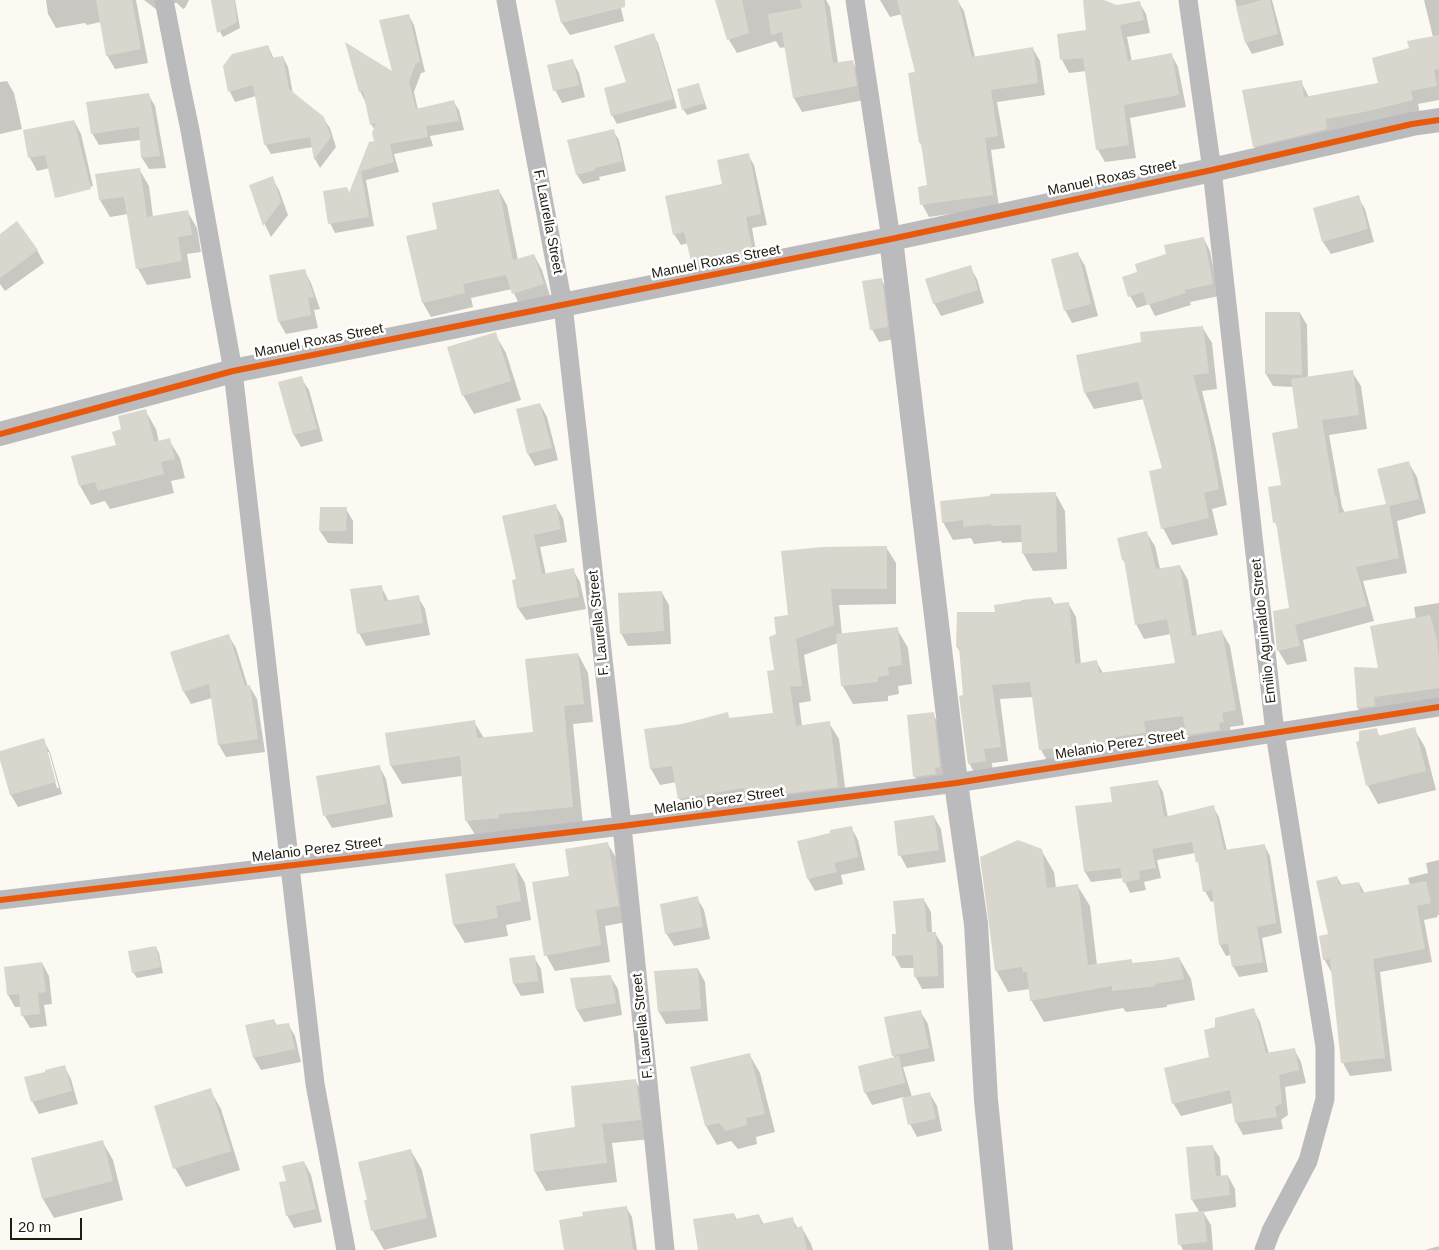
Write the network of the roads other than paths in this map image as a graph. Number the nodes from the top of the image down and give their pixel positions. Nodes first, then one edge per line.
1 (164, 0) edge
2 (506, 0) edge
3 (855, 0) edge
4 (1188, 0) edge
5 (1439, 120) edge
6 (1212, 170) junction
7 (891, 239) junction
8 (563, 305) junction
9 (233, 371) junction
10 (0, 434) edge
11 (1439, 706) edge
12 (1275, 733) junction
13 (956, 783) junction
14 (622, 826) junction
15 (289, 866) junction
16 (0, 900) edge
17 (346, 1250) edge
18 (665, 1250) edge
19 (1001, 1250) edge
20 (1264, 1250) edge

1 - 9 street
2 - 8 street, F. Laurella Street
3 - 7 street
4 - 6 street, Emilio Aguinaldo Street
5 - 6 street, Manuel Roxas Street
6 - 7 street, Manuel Roxas Street
6 - 12 street, Emilio Aguinaldo Street
7 - 8 street, Manuel Roxas Street
7 - 13 street
8 - 9 street, Manuel Roxas Street
8 - 14 street, F. Laurella Street
9 - 10 street, Manuel Roxas Street
9 - 15 street
11 - 12 street, Melanio Perez Street
12 - 13 street, Melanio Perez Street
12 - 20 street, Emilio Aguinaldo Street
13 - 14 street, Melanio Perez Street
13 - 19 street
14 - 15 street, Melanio Perez Street
14 - 18 street, F. Laurella Street
15 - 16 street, Melanio Perez Street
15 - 17 street

